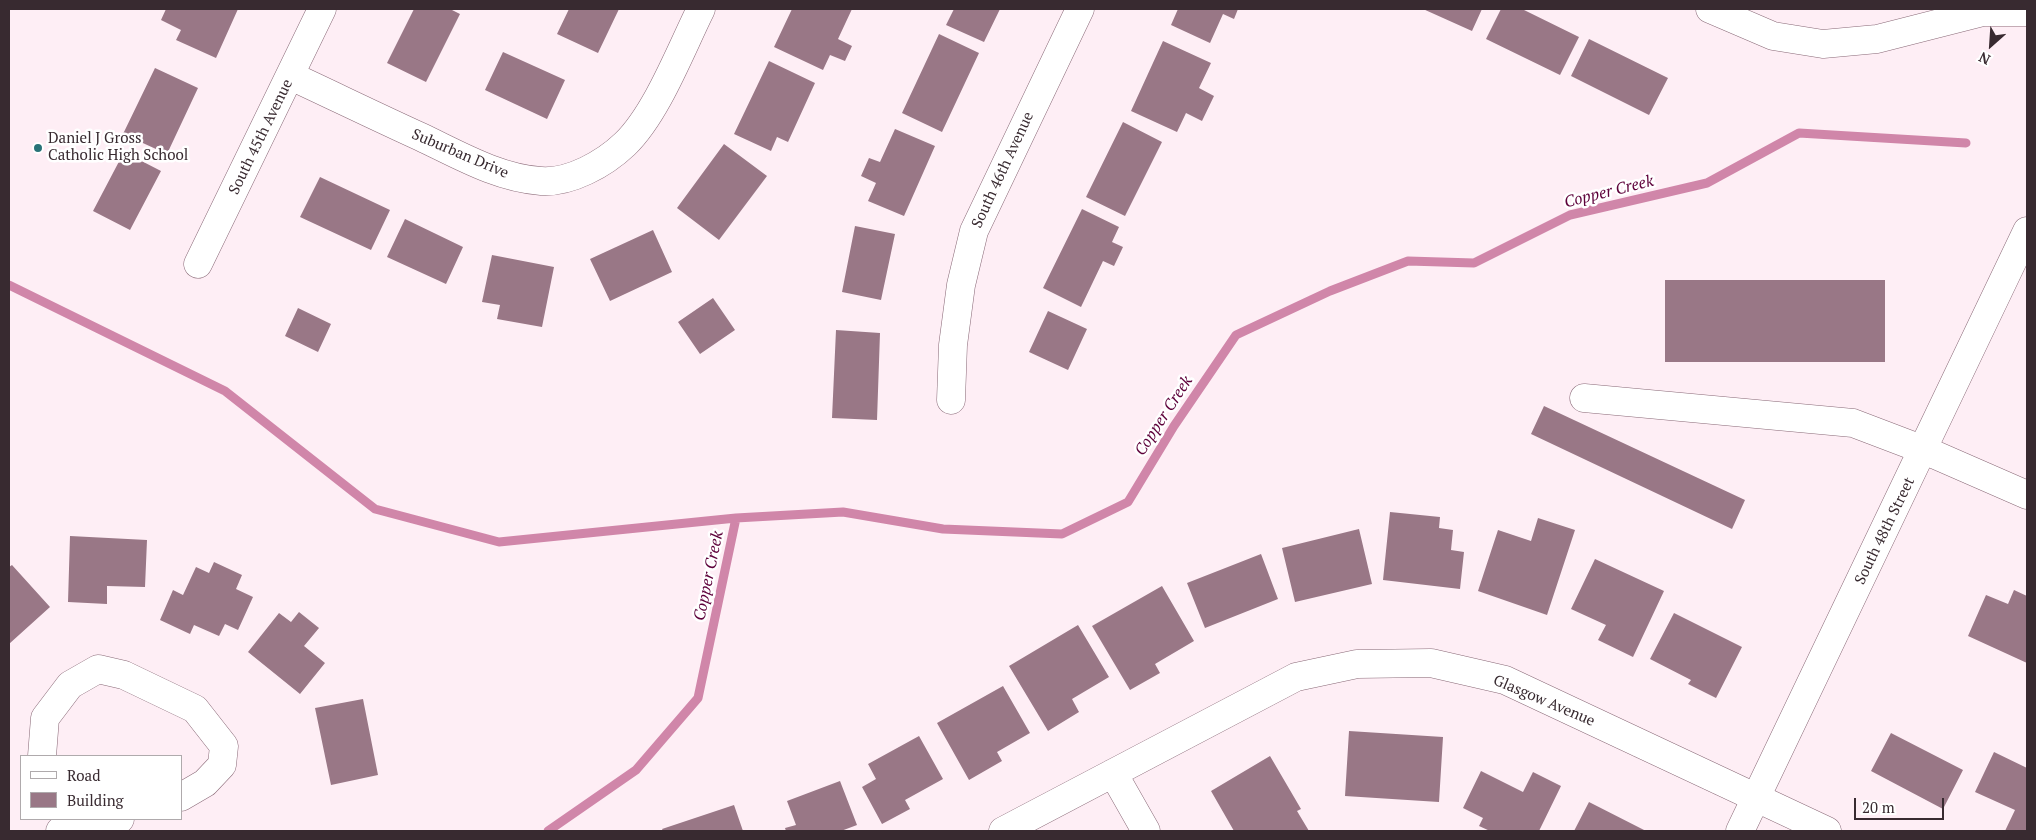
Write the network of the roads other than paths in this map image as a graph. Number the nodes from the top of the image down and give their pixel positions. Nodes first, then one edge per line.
1 (322, 9) edge
2 (701, 9) edge
3 (1080, 9) edge
4 (1710, 9) edge
5 (2027, 12) edge
6 (291, 76) junction
7 (2027, 231) edge
8 (198, 264) dead end
9 (1584, 398) dead end
10 (951, 400) dead end
11 (1924, 450) junction
12 (2027, 495) edge
13 (42, 755) edge
14 (1113, 773) junction
15 (182, 796) edge
16 (1757, 797) junction
17 (115, 820) edge
18 (60, 831) edge
19 (1003, 831) edge
20 (1146, 831) edge
21 (1740, 831) edge
22 (1827, 831) edge

1 - 6 street, South 45th Avenue
2 - 6 street, Suburban Drive
3 - 10 street, South 46th Avenue
4 - 5 street
6 - 8 street, South 45th Avenue
7 - 11 street, South 48th Street
9 - 11 street
11 - 12 street
11 - 16 street, South 48th Street
13 - 15 street
14 - 16 street, Glasgow Avenue
14 - 19 street, Glasgow Avenue
14 - 20 street
16 - 21 street, South 48th Street
16 - 22 street, Glasgow Avenue
17 - 18 street

